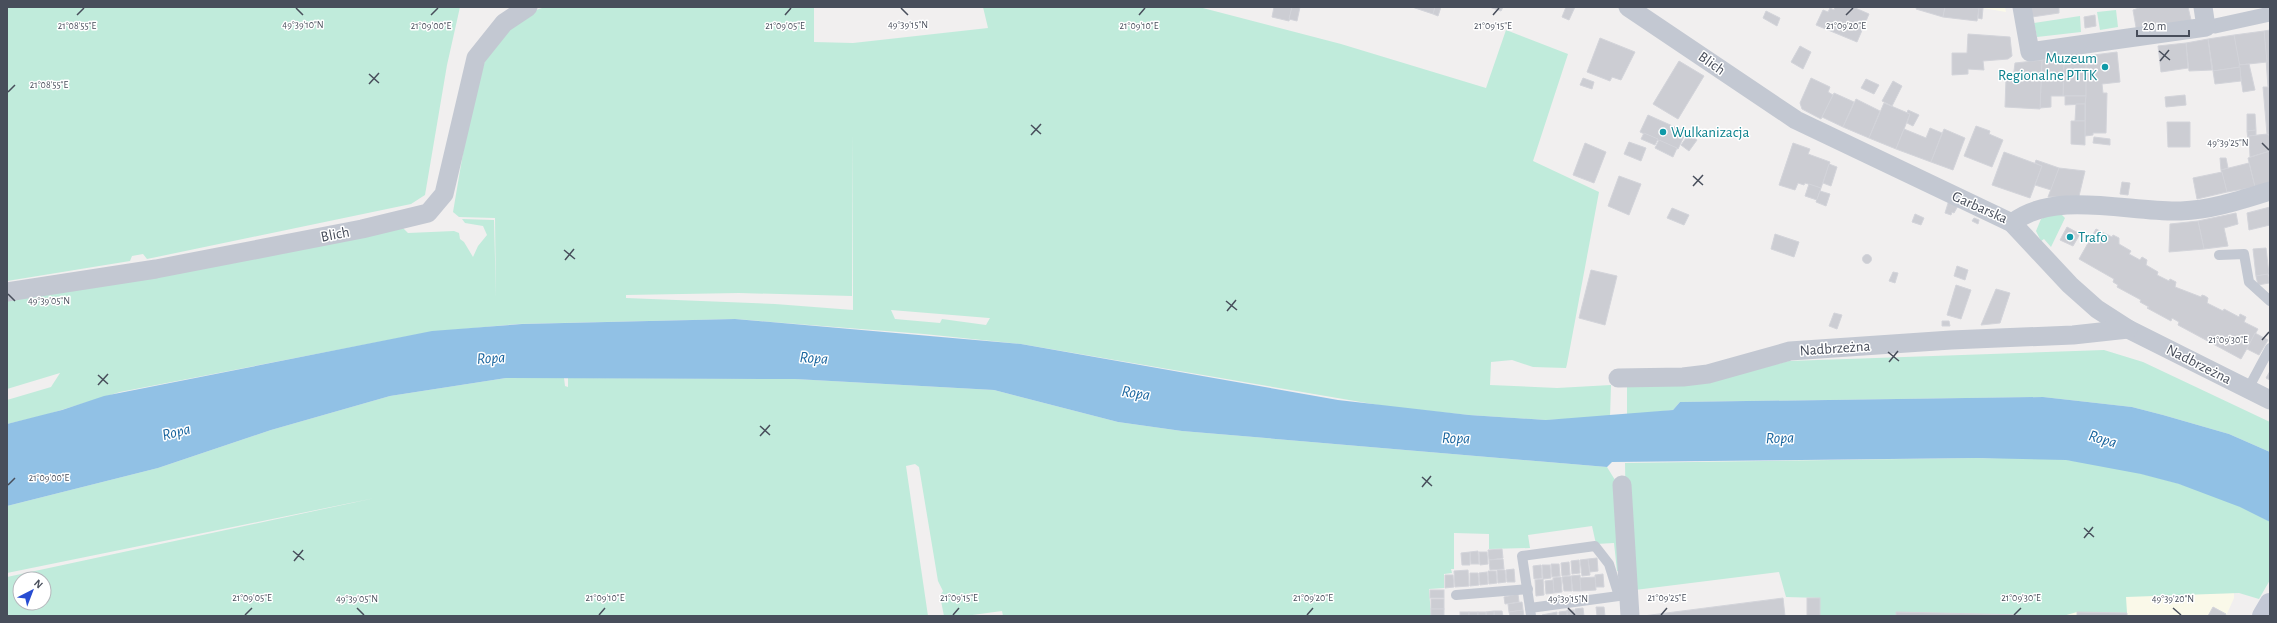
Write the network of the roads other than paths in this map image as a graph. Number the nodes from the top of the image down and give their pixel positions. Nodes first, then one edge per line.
1 (528, 7) edge
2 (1628, 7) edge
3 (2022, 7) edge
4 (2203, 7) edge
5 (2270, 14) edge
6 (2210, 26) junction
7 (1796, 120) joint
8 (2270, 191) edge
9 (2012, 223) junction
10 (2219, 255) dead end
11 (7, 292) edge
12 (2270, 301) edge
13 (2128, 328) junction
14 (2270, 348) edge
15 (1618, 378) dead end
16 (2248, 389) junction
17 (2270, 400) edge
18 (1622, 486) dead end
19 (1528, 589) junction
20 (1456, 595) dead end
21 (1623, 596) junction
22 (1531, 612) edge
23 (1630, 616) edge

1 - 11 street, Blich
2 - 7 street, Blich
3 - 6 street
4 - 6 street
5 - 6 street
7 - 9 street, Garbarska
8 - 9 street, Garbarska
9 - 13 street, Nadbrzeżna
10 - 12 lane
13 - 15 street, Nadbrzeżna
13 - 16 street, Nadbrzeżna
14 - 16 lane
16 - 17 street, Nadbrzeżna
18 - 21 street
19 - 20 lane
19 - 21 lane
19 - 22 lane
21 - 22 lane
21 - 23 street

